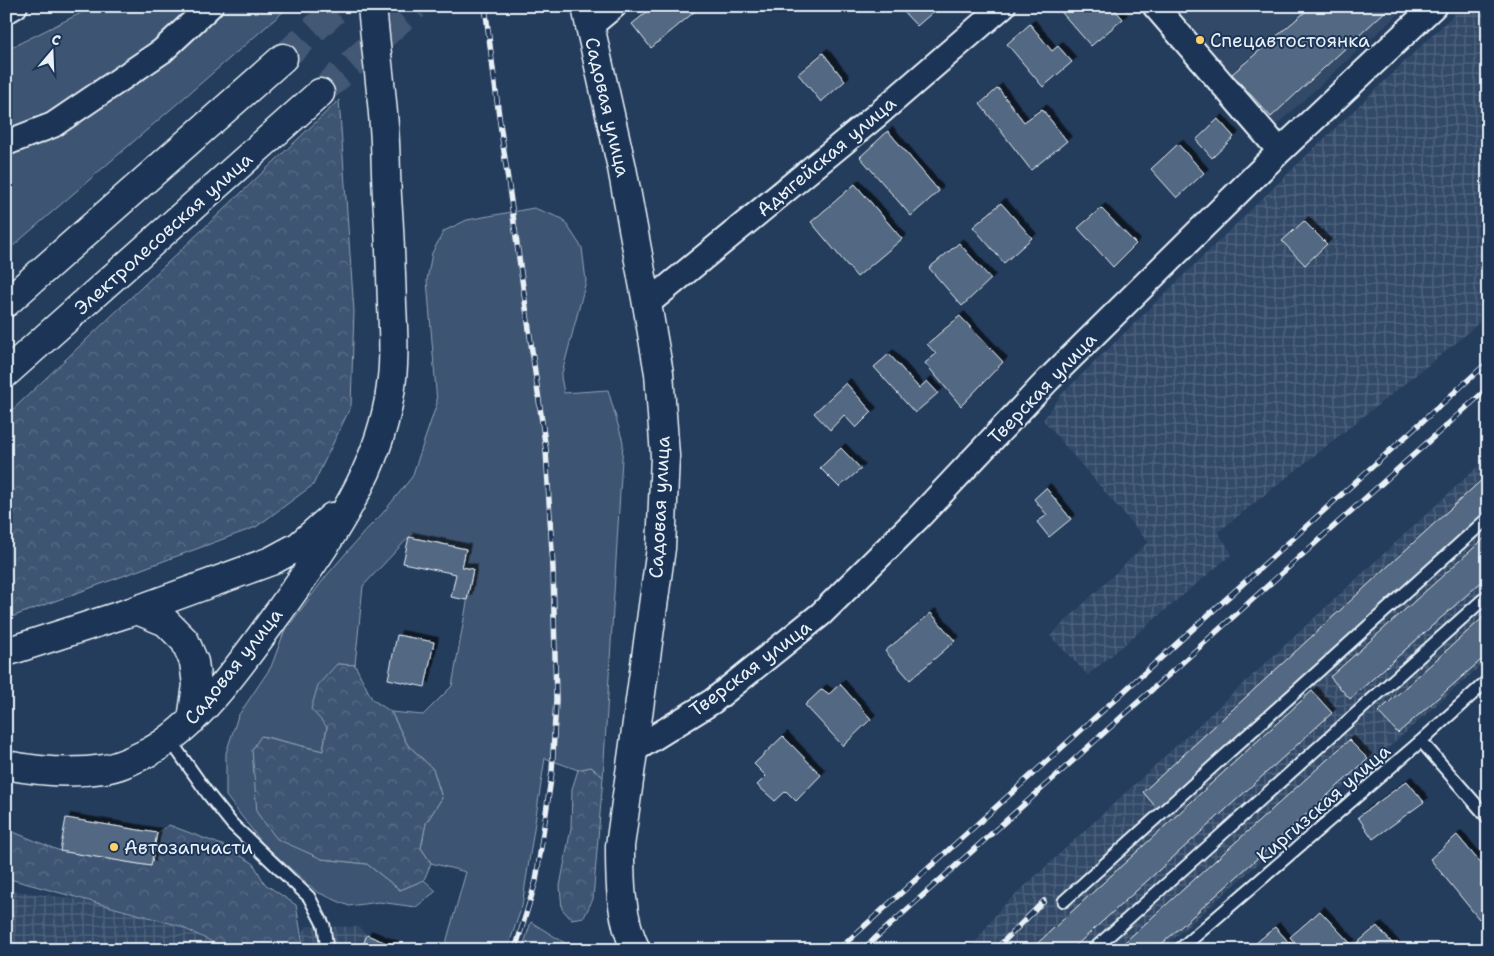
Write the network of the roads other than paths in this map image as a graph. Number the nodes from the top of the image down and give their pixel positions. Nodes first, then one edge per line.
1 (16, 6) edge
2 (210, 6) edge
3 (372, 6) edge
4 (614, 6) edge
5 (1003, 6) edge
6 (1155, 6) edge
7 (1434, 6) edge
8 (6, 11) edge
9 (588, 16) edge
10 (282, 58) tunnel mouth
11 (320, 93) tunnel mouth
12 (6, 144) edge
13 (1280, 152) junction
14 (6, 303) edge
15 (647, 304) junction
16 (6, 373) edge
17 (353, 497) junction
18 (1488, 518) edge
19 (1488, 595) edge
20 (137, 610) junction
21 (6, 652) edge
22 (1488, 680) edge
23 (192, 720) junction
24 (170, 740) junction
25 (1421, 741) junction
26 (634, 750) junction
27 (6, 765) edge
28 (1488, 818) edge
29 (1064, 901) dead end
30 (327, 950) edge
31 (636, 950) edge
32 (1093, 950) edge
33 (1179, 950) edge

1 - 8 street
2 - 12 street
3 - 17 street, Садовая улица
4 - 9 street
5 - 15 street, Адыгейская улица
6 - 13 street
7 - 13 street, Тверская улица
9 - 15 street, Садовая улица
10 - 14 street
11 - 16 street, Электролесовская улица
13 - 26 street, Тверская улица
15 - 26 street, Садовая улица
17 - 20 street, Садовая улица
17 - 23 street, Садовая улица
18 - 29 lane
19 - 32 lane
20 - 21 street, Садовая улица
20 - 23 street
22 - 25 lane, Киргизская улица
23 - 24 street, Садовая улица
24 - 27 street, Садовая улица
24 - 30 lane
25 - 28 lane
25 - 33 lane, Киргизская улица
26 - 31 street, Садовая улица

